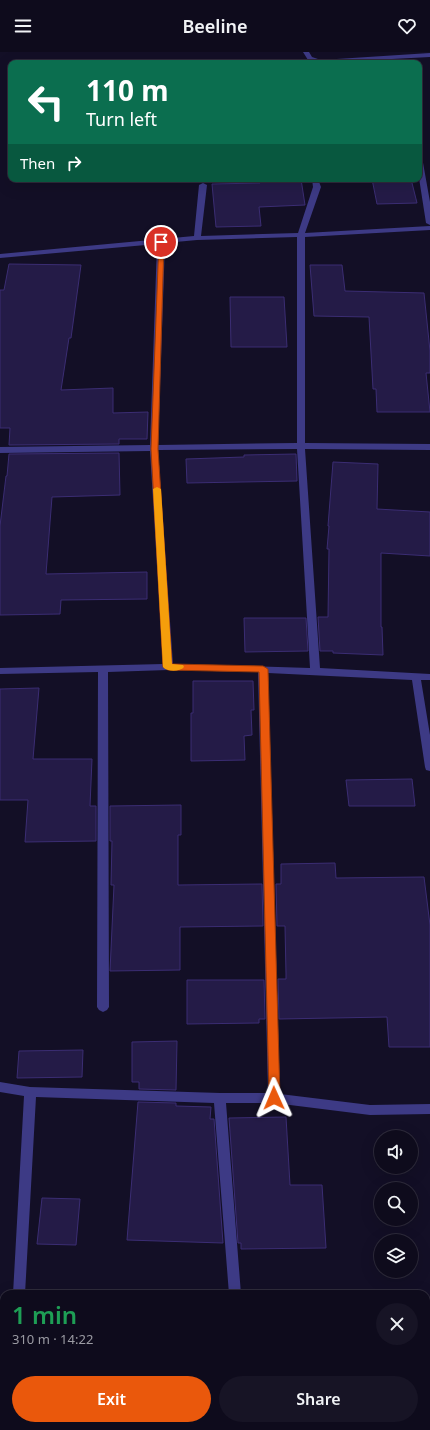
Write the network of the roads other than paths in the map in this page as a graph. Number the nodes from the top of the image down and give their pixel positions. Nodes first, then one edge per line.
1 (306, 52) edge
2 (430, 55) edge
3 (312, 60) edge
4 (352, 60) edge
5 (422, 175) edge
6 (316, 182) edge
7 (203, 185) dead end
8 (430, 223) edge
9 (430, 228) edge
10 (301, 235) junction
11 (197, 238) junction
12 (161, 242) junction
13 (0, 256) edge
14 (301, 446) junction
15 (430, 447) edge
16 (154, 449) junction
17 (0, 450) edge
18 (168, 667) junction
19 (103, 668) junction
20 (263, 669) junction
21 (0, 671) edge
22 (315, 672) junction
23 (416, 676) junction
24 (430, 677) edge
25 (430, 766) edge
26 (103, 1007) dead end
27 (0, 1087) edge
28 (30, 1092) junction
29 (220, 1098) junction
30 (274, 1098) junction
31 (430, 1109) edge
32 (18, 1290) edge
33 (235, 1290) edge

1 - 3 street
2 - 4 street
5 - 8 street
6 - 10 street
7 - 11 street
9 - 10 street
10 - 11 street
10 - 14 street
11 - 12 street
12 - 13 street
12 - 16 street
14 - 15 street
14 - 16 street
14 - 22 street
16 - 17 street
16 - 18 street
18 - 19 street
18 - 20 street
19 - 21 street
19 - 26 street
20 - 22 street
20 - 30 street
22 - 23 street
23 - 24 street
23 - 25 street
27 - 28 street
28 - 29 street
28 - 32 street
29 - 30 street
29 - 33 street
30 - 31 street

